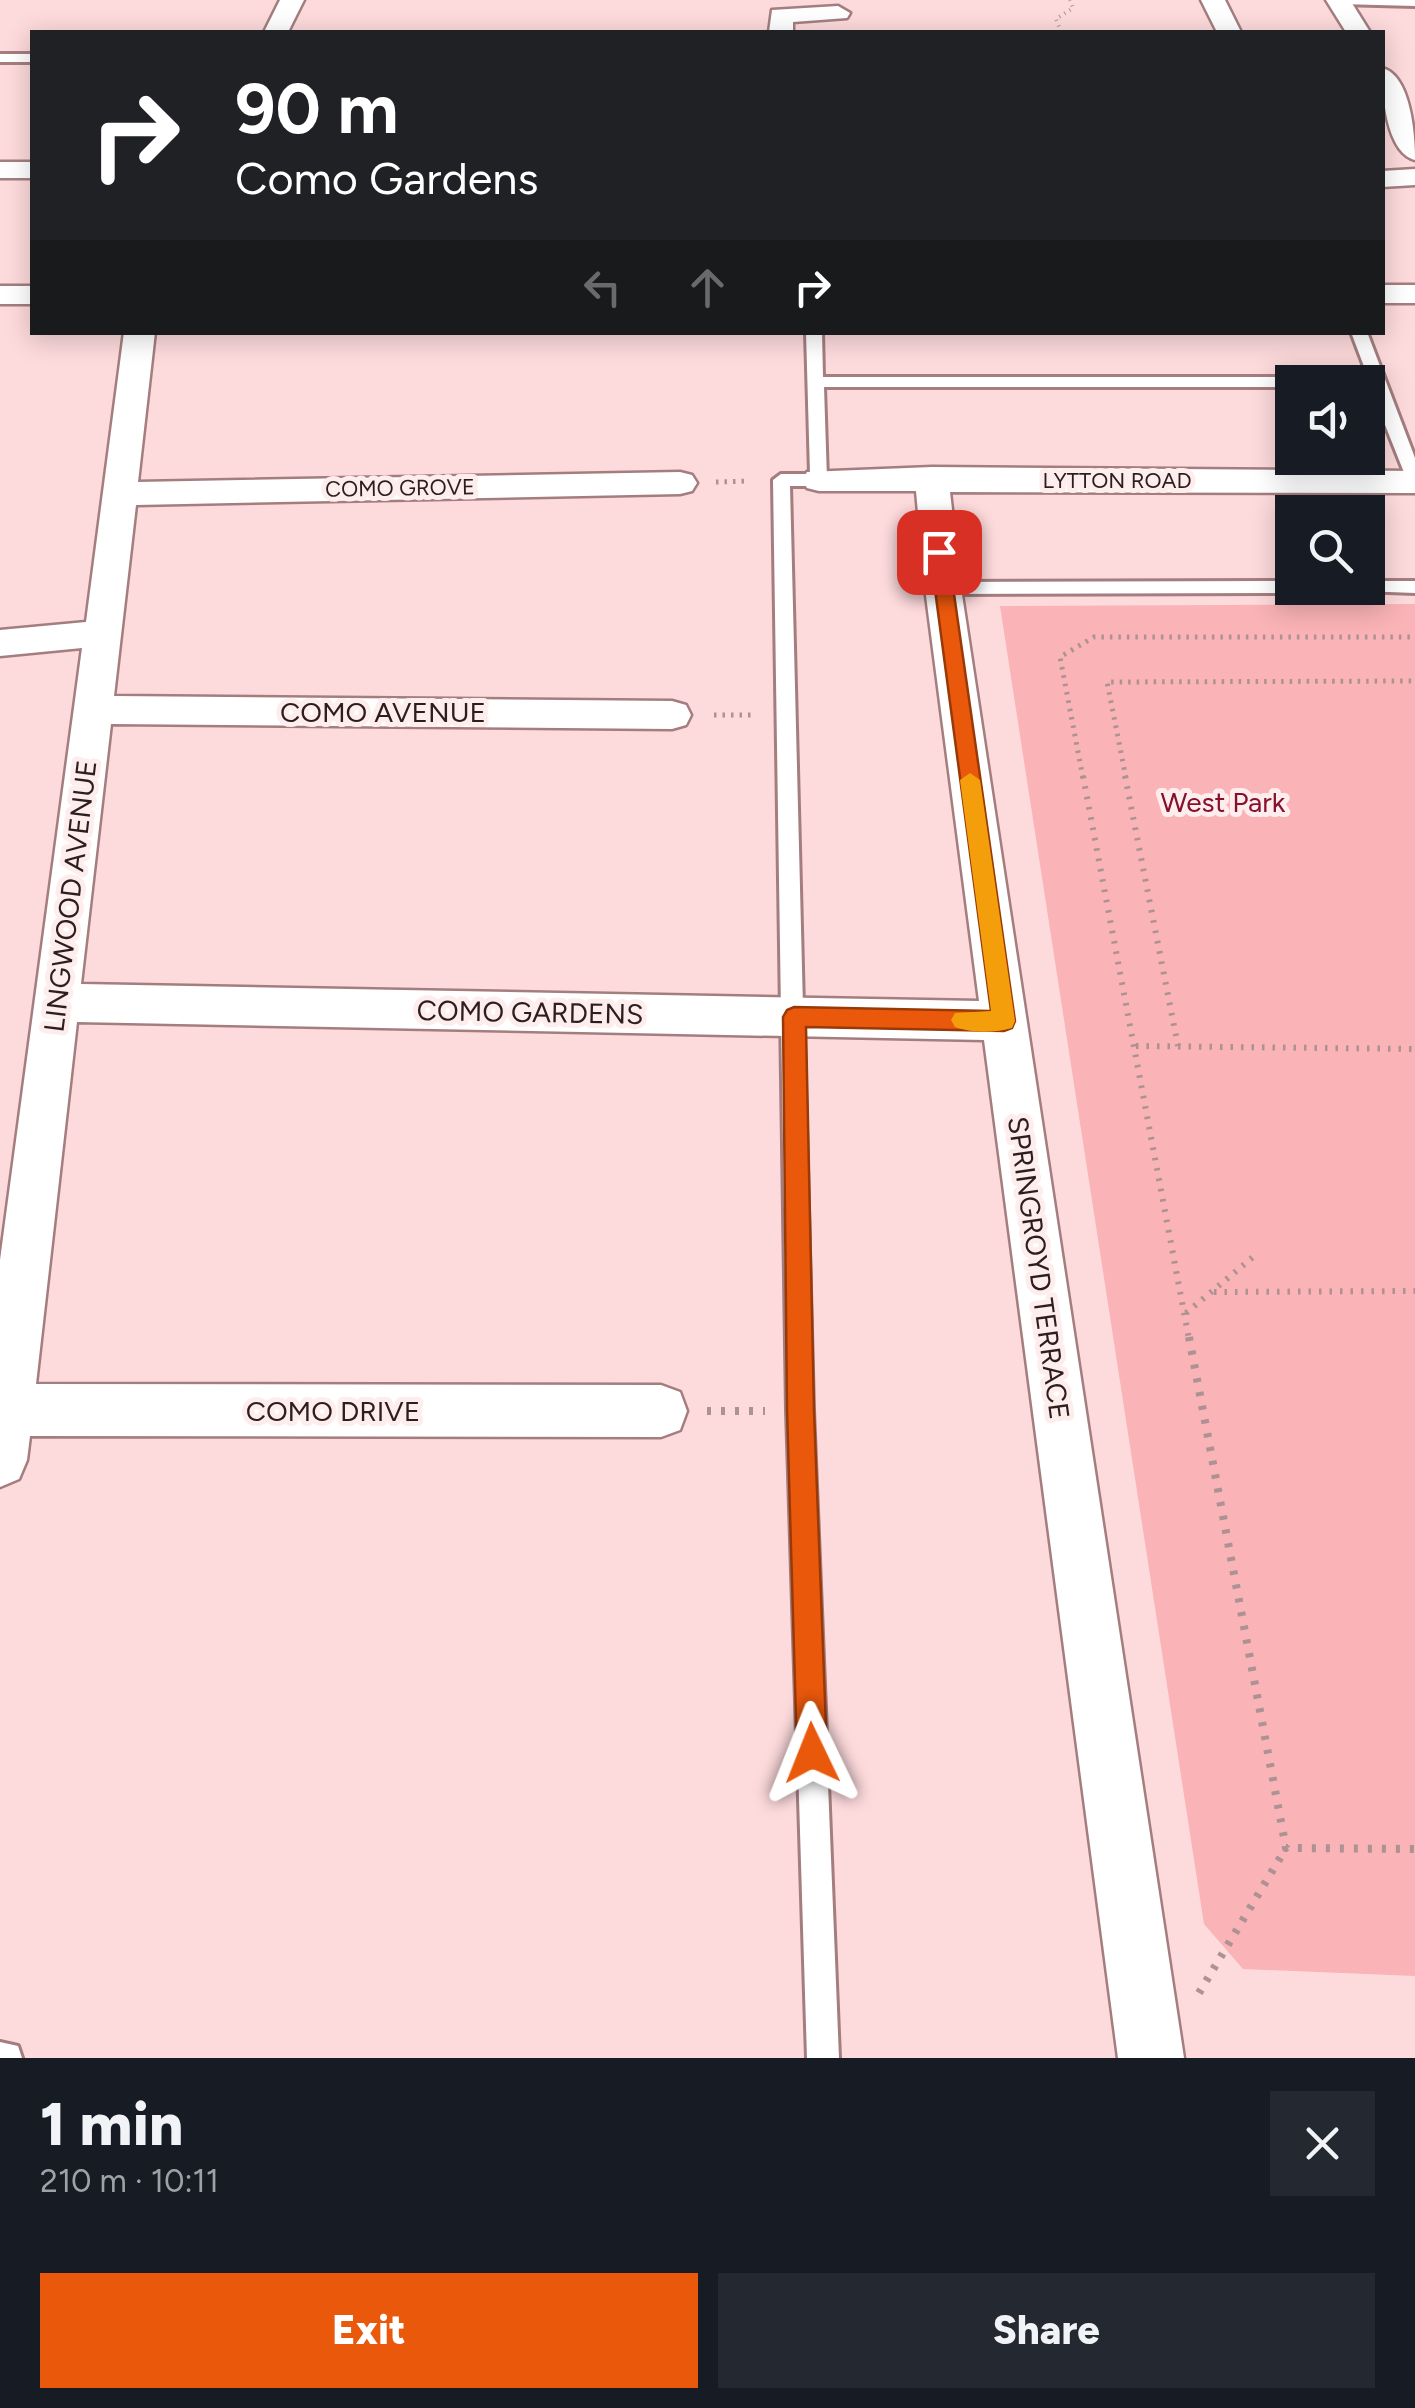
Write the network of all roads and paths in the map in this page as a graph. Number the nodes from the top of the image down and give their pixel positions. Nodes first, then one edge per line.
1 (292, 0) edge
2 (1070, 0) edge
3 (1213, 0) edge
4 (1339, 0) edge
5 (1415, 2) edge
6 (838, 14) dead end
7 (277, 30) edge
8 (781, 30) edge
9 (1060, 30) edge
10 (1228, 30) edge
11 (1357, 30) edge
12 (0, 58) edge
13 (30, 58) edge
14 (1388, 70) edge
15 (1407, 162) edge
16 (0, 170) edge
17 (30, 170) edge
18 (30, 294) edge
19 (1385, 294) edge
20 (1415, 294) edge
21 (0, 295) edge
22 (140, 335) edge
23 (814, 335) edge
24 (1359, 335) edge
25 (1371, 365) edge
26 (816, 382) junction
27 (1275, 382) edge
28 (1385, 401) edge
29 (932, 478) junction
30 (781, 480) junction
31 (818, 480) junction
32 (1415, 481) edge
33 (680, 483) joint
34 (120, 494) junction
35 (1275, 587) edge
36 (1385, 587) edge
37 (1415, 587) edge
38 (942, 588) junction
39 (104, 633) junction
40 (1415, 637) edge
41 (0, 644) edge
42 (1415, 681) edge
43 (94, 710) junction
44 (672, 714) joint
45 (783, 715) junction
46 (56, 1003) junction
47 (794, 1017) junction
48 (1004, 1021) junction
49 (1136, 1046) junction
50 (1178, 1046) junction
51 (1415, 1049) edge
52 (1252, 1257) dead end
53 (1415, 1291) edge
54 (1214, 1292) junction
55 (1186, 1314) junction
56 (800, 1410) junction
57 (661, 1411) joint
58 (3, 1435) edge
59 (1286, 1848) junction
60 (1415, 1849) edge
61 (1189, 2010) dead end
62 (823, 2058) edge
63 (1151, 2058) edge

1 - 7 street
2 - 9 path
3 - 10 street
4 - 5 lane
4 - 11 street
6 - 8 street
12 - 13 lane
14 - 15 street
16 - 17 street
18 - 21 street
19 - 20 street
22 - 34 street, LINGWOOD AVENUE
23 - 26 lane
24 - 25 lane
26 - 27 lane
26 - 31 lane
28 - 32 lane
29 - 31 street, LYTTON ROAD
29 - 32 street, LYTTON ROAD
29 - 38 street, SPRINGROYD TERRACE
30 - 31 lane
30 - 33 path
30 - 45 lane
33 - 34 street, COMO GROVE
34 - 39 street, LINGWOOD AVENUE
35 - 38 lane
36 - 37 lane
38 - 48 street, SPRINGROYD TERRACE
39 - 41 street
39 - 43 street, LINGWOOD AVENUE
40 - 49 path
42 - 50 path
43 - 44 street, COMO AVENUE
43 - 46 street, LINGWOOD AVENUE
44 - 45 path
45 - 47 lane
46 - 47 street, COMO GARDENS
46 - 58 street, LINGWOOD AVENUE
47 - 48 street, COMO GARDENS
47 - 56 lane
48 - 63 street, SPRINGROYD TERRACE
49 - 50 path
49 - 55 path
50 - 51 path
52 - 54 path
53 - 54 path
54 - 55 path
55 - 59 path
56 - 57 path
56 - 62 lane
57 - 58 street, COMO DRIVE
59 - 60 path
59 - 61 path

